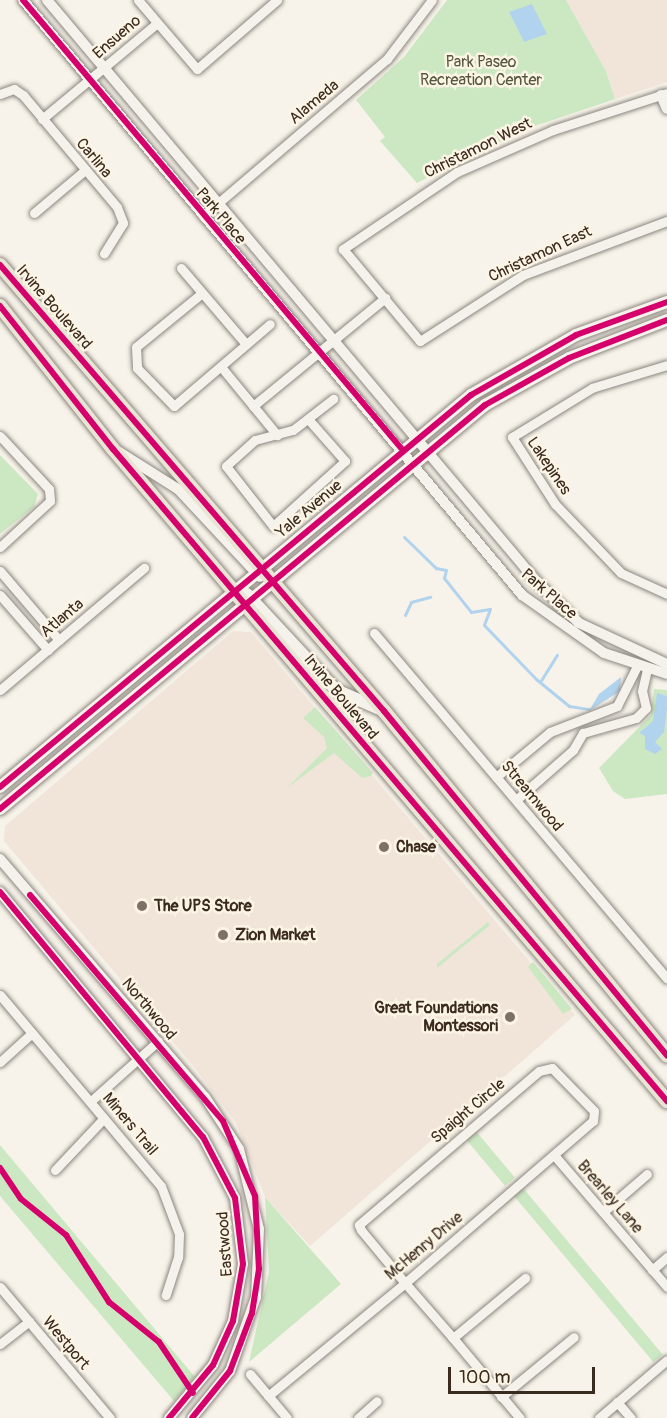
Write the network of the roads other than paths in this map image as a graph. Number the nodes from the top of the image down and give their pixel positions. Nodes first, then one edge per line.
1 (23, 0) edge
2 (47, 0) edge
3 (138, 0) edge
4 (277, 0) edge
5 (432, 0) edge
6 (156, 24) junction
7 (104, 68) junction
8 (90, 81) junction
9 (0, 94) edge
10 (664, 94) edge
11 (667, 110) edge
12 (42, 119) junction
13 (85, 170) junction
14 (218, 203) junction
15 (34, 213) dead end
16 (203, 216) junction
17 (667, 221) edge
18 (104, 253) dead end
19 (0, 265) edge
20 (181, 268) dead end
21 (202, 293) junction
22 (385, 298) junction
23 (667, 302) edge
24 (0, 306) edge
25 (667, 320) edge
26 (270, 324) dead end
27 (333, 340) junction
28 (246, 344) junction
29 (318, 351) junction
30 (667, 365) edge
31 (222, 368) junction
32 (333, 399) dead end
33 (253, 406) junction
34 (308, 419) junction
35 (277, 435) junction
36 (0, 436) edge
37 (413, 439) junction
38 (401, 448) junction
39 (113, 449) junction
40 (424, 452) junction
41 (412, 461) junction
42 (0, 547) edge
43 (144, 568) dead end
44 (0, 571) edge
45 (257, 571) junction
46 (272, 580) junction
47 (233, 591) junction
48 (667, 594) edge
49 (0, 595) edge
50 (249, 600) junction
51 (374, 633) dead end
52 (59, 640) junction
53 (48, 650) junction
54 (667, 664) edge
55 (642, 668) junction
56 (667, 674) edge
57 (0, 690) edge
58 (384, 711) junction
59 (496, 777) junction
60 (0, 787) edge
61 (516, 800) junction
62 (0, 809) edge
63 (0, 858) edge
64 (0, 892) edge
65 (667, 979) edge
66 (0, 995) edge
67 (32, 1033) junction
68 (158, 1041) junction
69 (667, 1056) edge
70 (138, 1058) junction
71 (0, 1062) edge
72 (91, 1101) junction
73 (667, 1101) edge
74 (595, 1115) joint
75 (104, 1118) junction
76 (239, 1149) joint
77 (554, 1155) junction
78 (55, 1170) dead end
79 (647, 1174) dead end
80 (603, 1212) junction
81 (667, 1257) edge
82 (652, 1270) junction
83 (525, 1278) dead end
84 (405, 1283) junction
85 (0, 1287) edge
86 (667, 1287) edge
87 (165, 1295) dead end
88 (29, 1321) junction
89 (574, 1337) dead end
90 (453, 1338) junction
91 (0, 1344) edge
92 (667, 1360) edge
93 (250, 1374) dead end
94 (267, 1396) junction
95 (501, 1397) junction
96 (377, 1401) dead end
97 (617, 1402) junction
98 (110, 1418) edge
99 (169, 1418) edge
100 (192, 1418) edge
101 (287, 1418) edge
102 (358, 1418) edge
103 (520, 1418) edge
104 (598, 1418) edge
105 (631, 1418) edge

1 - 8 street, Park Place
2 - 7 street, Park Place
3 - 6 street
4 - 6 street
5 - 14 street, Alameda
6 - 7 street, Ensueno
7 - 8 street, Ensueno
7 - 14 street, Park Place
8 - 12 street, Ensueno
8 - 16 street, Park Place
9 - 12 street, Carlina
10 - 11 street
10 - 22 street, Christamon West
12 - 13 street, Carlina
13 - 15 street
13 - 18 street, Carlina
14 - 16 street, Alameda
14 - 27 street, Park Place
16 - 29 street, Park Place
17 - 22 street, Christamon East
19 - 45 main road, Irvine Boulevard
20 - 21 street
21 - 28 street
21 - 31 street
22 - 27 street
23 - 37 main road, Yale Avenue
24 - 39 main road, Irvine Boulevard
25 - 40 main road, Yale Avenue
26 - 28 street
27 - 29 street
27 - 37 street, Park Place
28 - 31 street
29 - 33 street
29 - 38 street, Park Place
30 - 48 street, Lakepines
31 - 33 street
32 - 34 street
33 - 35 street
34 - 35 street
34 - 35 street
36 - 42 street
37 - 38 main road, Yale Avenue
37 - 40 street, Park Place
38 - 41 street, Park Place
38 - 45 main road, Yale Avenue
39 - 45 street
39 - 47 main road, Irvine Boulevard
40 - 41 main road, Yale Avenue
40 - 54 street, Park Place
41 - 46 main road, Yale Avenue
41 - 55 street, Park Place
43 - 52 street, Atlanta
44 - 52 street
45 - 46 main road, Irvine Boulevard
45 - 47 main road, Yale Avenue
46 - 50 main road, Yale Avenue
46 - 58 main road, Irvine Boulevard
47 - 50 main road, Irvine Boulevard
47 - 60 main road, Yale Avenue
49 - 53 street
50 - 58 main road
50 - 62 main road, Yale Avenue
50 - 73 main road, Irvine Boulevard
51 - 59 street, Streamwood
52 - 53 street, Atlanta
53 - 57 street, Atlanta
55 - 56 street, Park Place
55 - 59 street
55 - 61 street
58 - 69 main road, Irvine Boulevard
59 - 61 street, Streamwood
61 - 65 street, Streamwood
63 - 68 street, Northwood
64 - 70 street
66 - 67 street, Miners Trail
67 - 71 street
67 - 72 street, Miners Trail
68 - 70 street
68 - 76 street, Northwood
70 - 72 street
70 - 99 street, Eastwood
72 - 75 street, Miners Trail
74 - 77 street, McHenry Drive
74 - 84 street, Spaight Circle
75 - 78 street
75 - 87 street, Miners Trail
76 - 100 street, Eastwood
77 - 80 street, Brearley Lane
77 - 84 street, McHenry Drive
79 - 80 street
80 - 82 street, Brearley Lane
81 - 82 street
82 - 86 street, Brearley Lane
83 - 90 street
84 - 90 street
84 - 94 street, McHenry Drive
85 - 88 street, Westport
88 - 91 street
88 - 98 street, Westport
89 - 95 street
90 - 95 street
92 - 97 street
93 - 94 street
94 - 101 street
95 - 103 street
96 - 102 street
97 - 104 street
97 - 105 street

